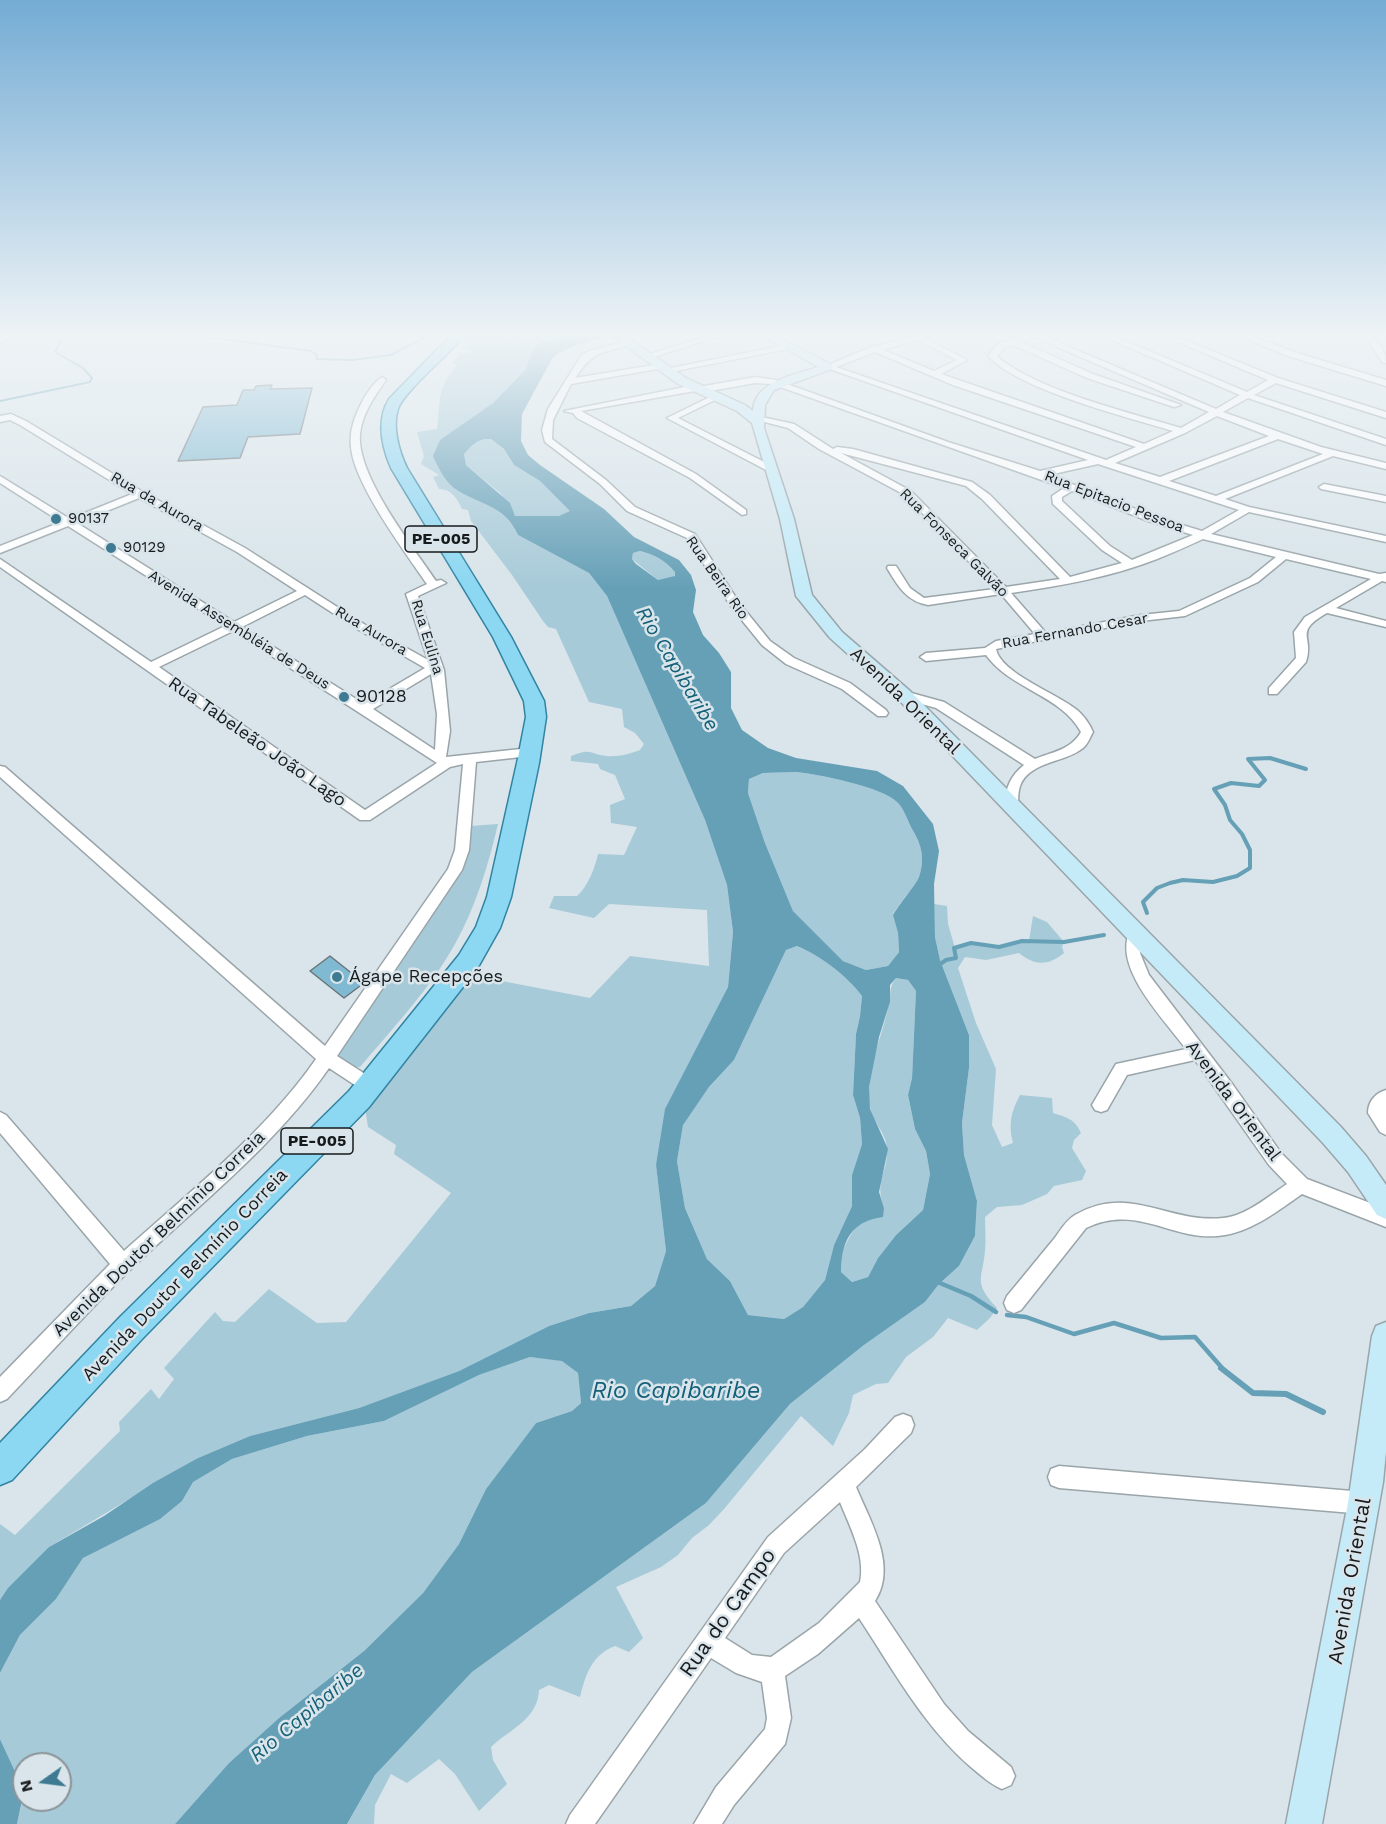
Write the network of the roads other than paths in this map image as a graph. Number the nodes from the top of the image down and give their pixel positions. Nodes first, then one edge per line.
1 (359, 417) edge
2 (389, 417) edge
3 (549, 417) edge
4 (582, 417) edge
5 (673, 417) edge
6 (759, 417) edge
7 (764, 417) edge
8 (870, 417) edge
9 (973, 417) edge
10 (1059, 417) edge
11 (1140, 417) edge
12 (1211, 417) edge
13 (1221, 417) edge
14 (1312, 417) edge
15 (3, 418) edge
16 (1182, 431) junction
17 (1278, 436) junction
18 (1386, 442) edge
19 (1145, 447) junction
20 (829, 451) junction
21 (1330, 454) junction
22 (1103, 462) junction
23 (1386, 466) edge
24 (771, 469) junction
25 (1040, 474) junction
26 (0, 479) edge
27 (1159, 481) junction
28 (1070, 488) junction
29 (1324, 488) dead end
30 (140, 494) junction
31 (1216, 499) junction
32 (1386, 499) edge
33 (1247, 509) junction
34 (742, 512) dead end
35 (68, 522) junction
36 (1203, 535) junction
37 (1386, 539) edge
38 (0, 550) edge
39 (1283, 556) junction
40 (0, 562) edge
41 (1131, 564) junction
42 (892, 568) dead end
43 (1384, 577) edge
44 (1068, 581) junction
45 (1003, 590) junction
46 (305, 591) junction
47 (1324, 609) junction
48 (1386, 624) edge
49 (235, 627) junction
50 (1044, 636) junction
51 (989, 651) junction
52 (926, 657) dead end
53 (150, 667) junction
54 (435, 669) junction
55 (1273, 691) dead end
56 (904, 695) junction
57 (364, 709) junction
58 (882, 713) dead end
59 (530, 752) junction
60 (470, 759) junction
61 (442, 761) junction
62 (1034, 765) junction
63 (0, 770) edge
64 (1011, 805) junction
65 (1136, 933) junction
66 (1198, 1053) junction
67 (327, 1058) junction
68 (370, 1086) junction
69 (1386, 1097) edge
70 (1101, 1105) dead end
71 (0, 1120) edge
72 (1386, 1127) edge
73 (1301, 1185) junction
74 (1386, 1208) edge
75 (123, 1264) junction
76 (1014, 1303) dead end
77 (1386, 1336) edge
78 (0, 1392) edge
79 (903, 1425) dead end
80 (0, 1468) edge
81 (1059, 1477) dead end
82 (1374, 1482) edge
83 (844, 1485) junction
84 (861, 1600) junction
85 (708, 1641) junction
86 (772, 1670) junction
87 (1002, 1776) dead end
88 (579, 1824) edge
89 (707, 1824) edge
90 (1304, 1824) edge

1 - 54 street, Rua Eulina
2 - 59 main road, Avenida Doutor Belmínio Correia / PE-005
3 - 58 street, Rua Beira Rio
4 - 34 street
5 - 24 street
6 - 24 street, Avenida Oriental
7 - 20 street, Rua Fonseca Galvão
8 - 25 street, Rua Epitacio Pessoa
9 - 22 street
10 - 19 street
11 - 16 street
12 - 16 street
13 - 17 street
14 - 18 street
15 - 30 street, Rua da Aurora
16 - 19 street
17 - 21 street
17 - 27 street
19 - 22 street
20 - 44 street
20 - 45 street, Rua Fonseca Galvão
21 - 23 street
21 - 31 street
22 - 25 street
22 - 27 street
24 - 56 street, Avenida Oriental
25 - 28 street, Rua Epitacio Pessoa
26 - 35 street, Avenida Assembléia de Deus
27 - 31 street
28 - 36 street, Rua Epitacio Pessoa
28 - 41 street
29 - 32 street
30 - 35 street
30 - 46 street, Rua da Aurora
31 - 33 street
33 - 36 street
33 - 37 street
35 - 38 street
35 - 49 street, Avenida Assembléia de Deus
36 - 39 street, Rua Epitacio Pessoa
36 - 41 street
39 - 43 street, Rua Epitacio Pessoa
39 - 50 street, Rua Fernando Cesar
40 - 53 street, Rua Tabeleão João Lago
41 - 44 street
42 - 45 street
43 - 47 street
44 - 45 street
45 - 50 street, Rua Fonseca Galvão
46 - 49 street
46 - 54 street, Rua Aurora
47 - 48 street
47 - 55 street
49 - 53 street
49 - 57 street, Avenida Assembléia de Deus
50 - 51 street, Rua Fernando Cesar
51 - 52 street
51 - 62 street, Rua Fernando Cesar
53 - 61 street, Rua Tabeleão João Lago
54 - 57 street
54 - 61 street, Rua Eulina
56 - 62 street
56 - 64 street, Avenida Oriental
57 - 61 street, Avenida Assembléia de Deus
59 - 60 street, Rua Tabeleão João Lago
59 - 68 main road, Avenida Doutor Belmínio Correia / PE-005
60 - 61 street, Rua Tabeleão João Lago
60 - 67 street, Avenida Doutor Belminio Correia
62 - 64 street, Rua Fernando Cesar
63 - 67 street
64 - 65 street, Avenida Oriental
65 - 66 street, Avenida Oriental
65 - 74 street, Avenida Oriental
66 - 70 street
66 - 73 street, Avenida Oriental
67 - 68 street
67 - 75 street, Avenida Doutor Belminio Correia
68 - 80 main road, Avenida Doutor Belmínio Correia / PE-005
69 - 72 street
71 - 75 street
73 - 74 street, Avenida Oriental
73 - 76 street
75 - 78 street, Avenida Doutor Belminio Correia
77 - 82 street, Avenida Oriental
79 - 83 street, Rua do Campo
81 - 82 street
82 - 90 street, Avenida Oriental
83 - 84 street
83 - 85 street, Rua do Campo
84 - 86 street
84 - 87 street
85 - 86 street
85 - 88 street, Rua do Campo
86 - 89 street

